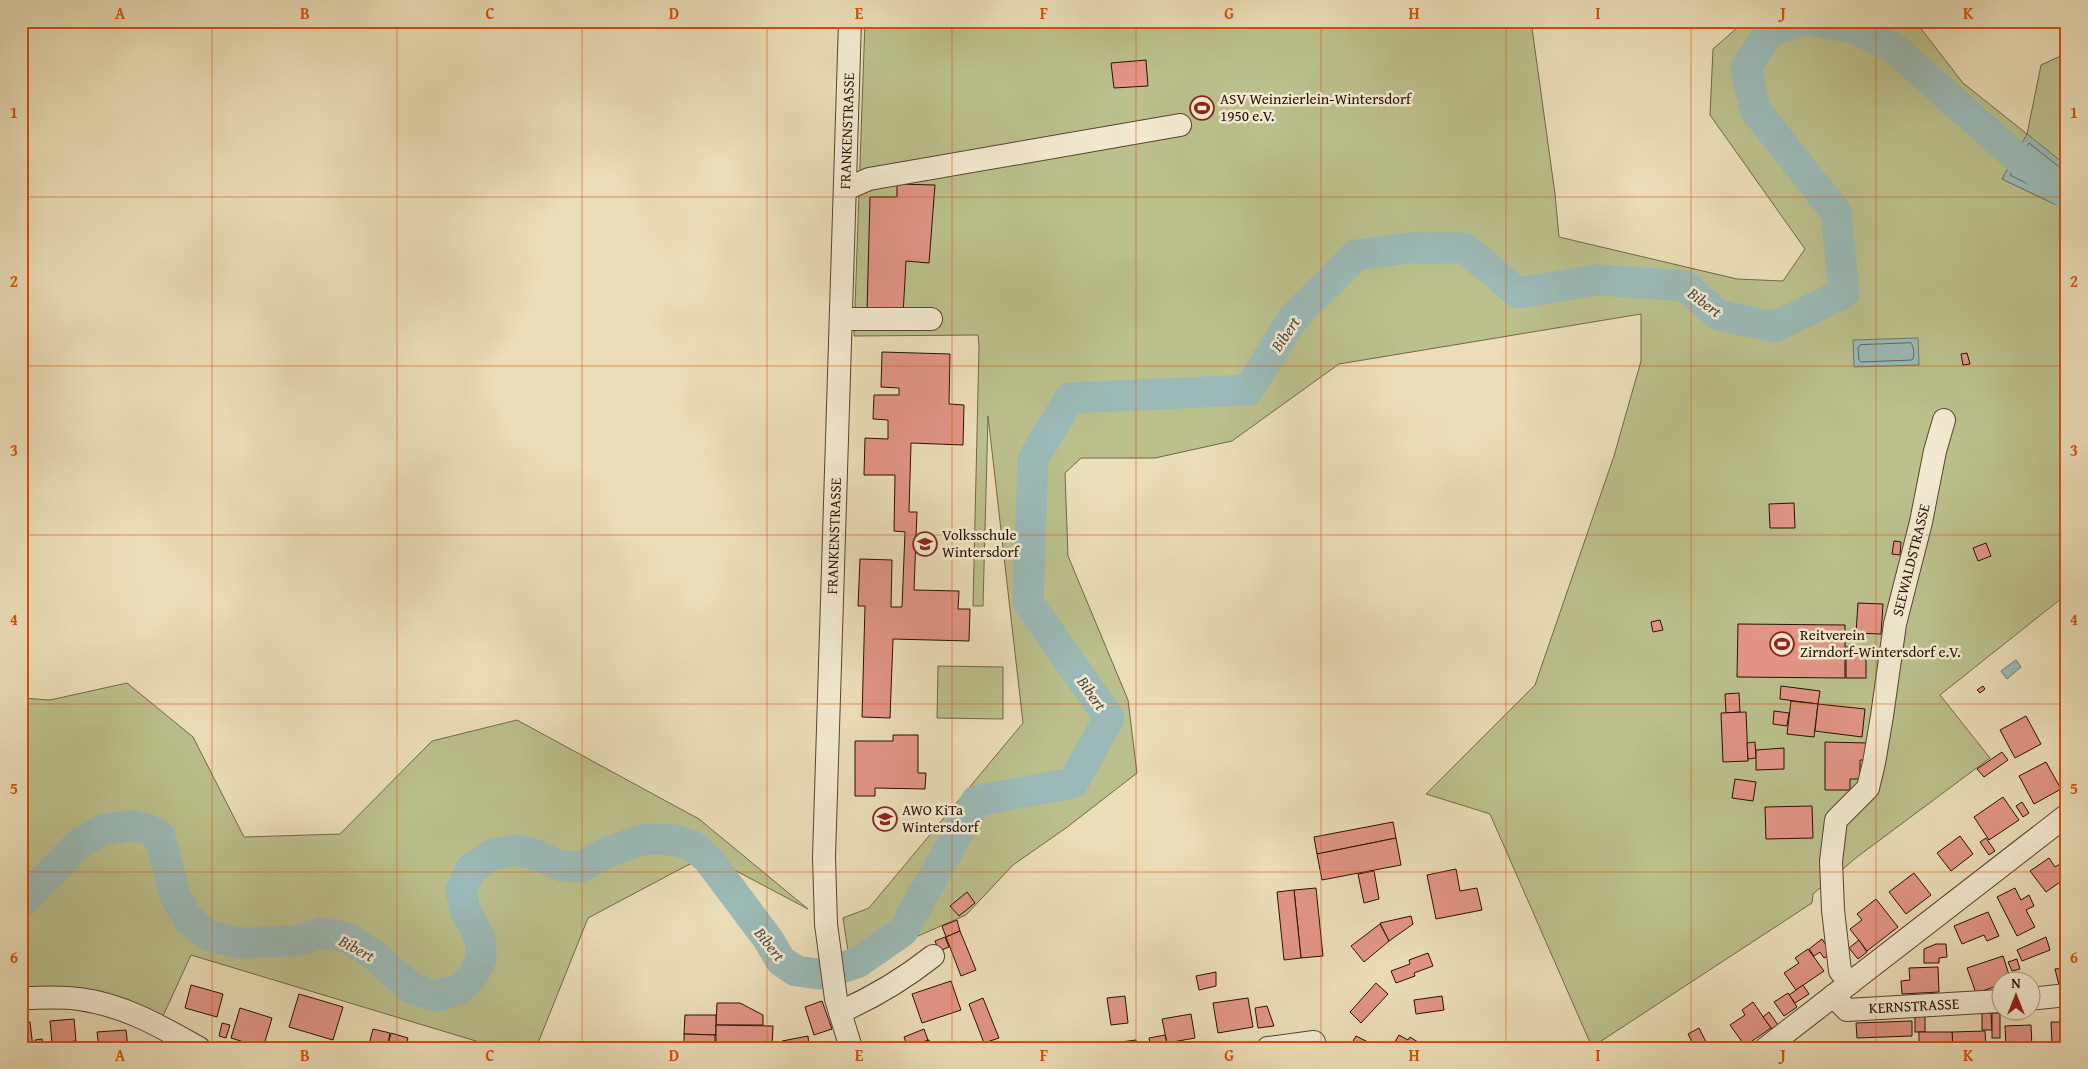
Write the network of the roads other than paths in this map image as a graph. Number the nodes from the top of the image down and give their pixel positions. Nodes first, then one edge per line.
1 (850, 21) edge
2 (1180, 125) dead end
3 (846, 189) junction
4 (841, 319) junction
5 (931, 319) dead end
6 (1944, 420) dead end
7 (2067, 815) edge
8 (933, 956) dead end
9 (1842, 990) junction
10 (2067, 995) edge
11 (21, 998) edge
12 (2040, 999) edge
13 (1990, 1002) edge
14 (838, 1006) junction
15 (199, 1048) edge
16 (851, 1048) edge
17 (1268, 1048) edge
18 (1314, 1048) edge
19 (1766, 1048) edge

1 - 3 street, FRANKENSTRASSE
2 - 3 street
3 - 4 street, FRANKENSTRASSE
4 - 5 street
4 - 14 street, FRANKENSTRASSE
6 - 9 street, SEEWALDSTRASSE
7 - 9 street
8 - 14 street
9 - 13 street, KERNSTRASSE
9 - 19 street
10 - 12 street
11 - 15 street
14 - 16 street, FRANKENSTRASSE
17 - 18 street

